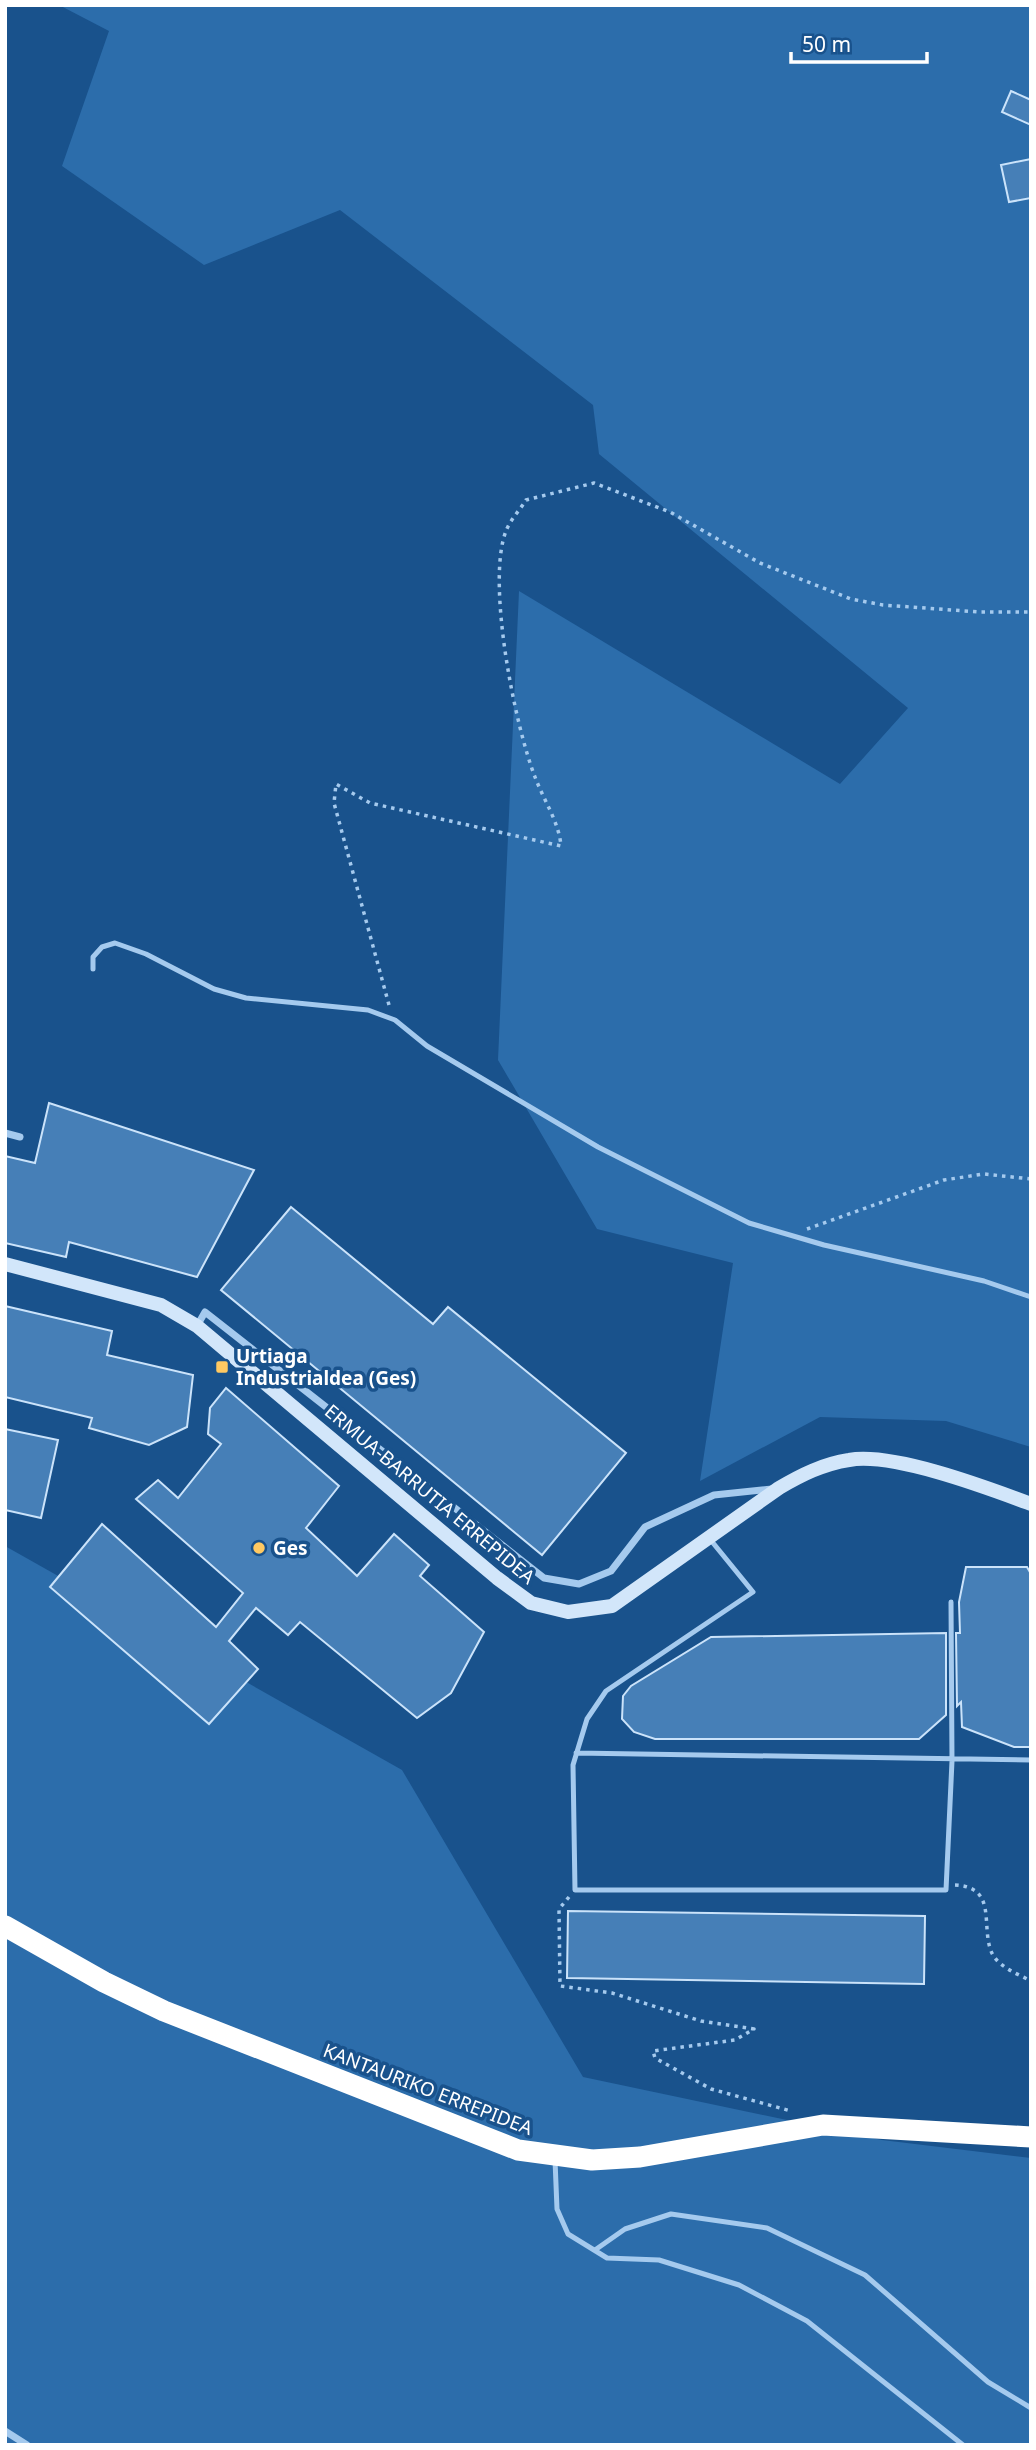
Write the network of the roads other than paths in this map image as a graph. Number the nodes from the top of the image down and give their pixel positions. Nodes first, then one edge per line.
1 (93, 969) dead end
2 (5, 1133) edge
3 (20, 1137) dead end
4 (5, 1264) edge
5 (1031, 1297) edge
6 (197, 1326) junction
7 (779, 1488) junction
8 (1031, 1504) edge
9 (708, 1537) junction
10 (951, 1602) dead end
11 (576, 1753) junction
12 (1031, 1760) edge
13 (952, 1761) junction
14 (5, 1926) edge
15 (1031, 2137) edge
16 (555, 2157) junction
17 (595, 2250) junction
18 (1031, 2409) edge
19 (5, 2431) edge
20 (27, 2445) edge
21 (963, 2445) edge

1 - 5 lane
2 - 3 street
4 - 6 street, ERMUA-BARRUTIA ERREPIDEA
6 - 7 street
6 - 9 street, ERMUA-BARRUTIA ERREPIDEA
7 - 8 street, ERMUA-BARRUTIA ERREPIDEA
7 - 9 street, ERMUA-BARRUTIA ERREPIDEA
9 - 11 lane
10 - 13 lane
11 - 13 lane
11 - 13 lane
12 - 13 lane
14 - 16 highway, KANTAURIKO ERREPIDEA
15 - 16 highway, KANTAURIKO ERREPIDEA
16 - 17 lane
17 - 18 lane
17 - 21 lane
19 - 20 street

